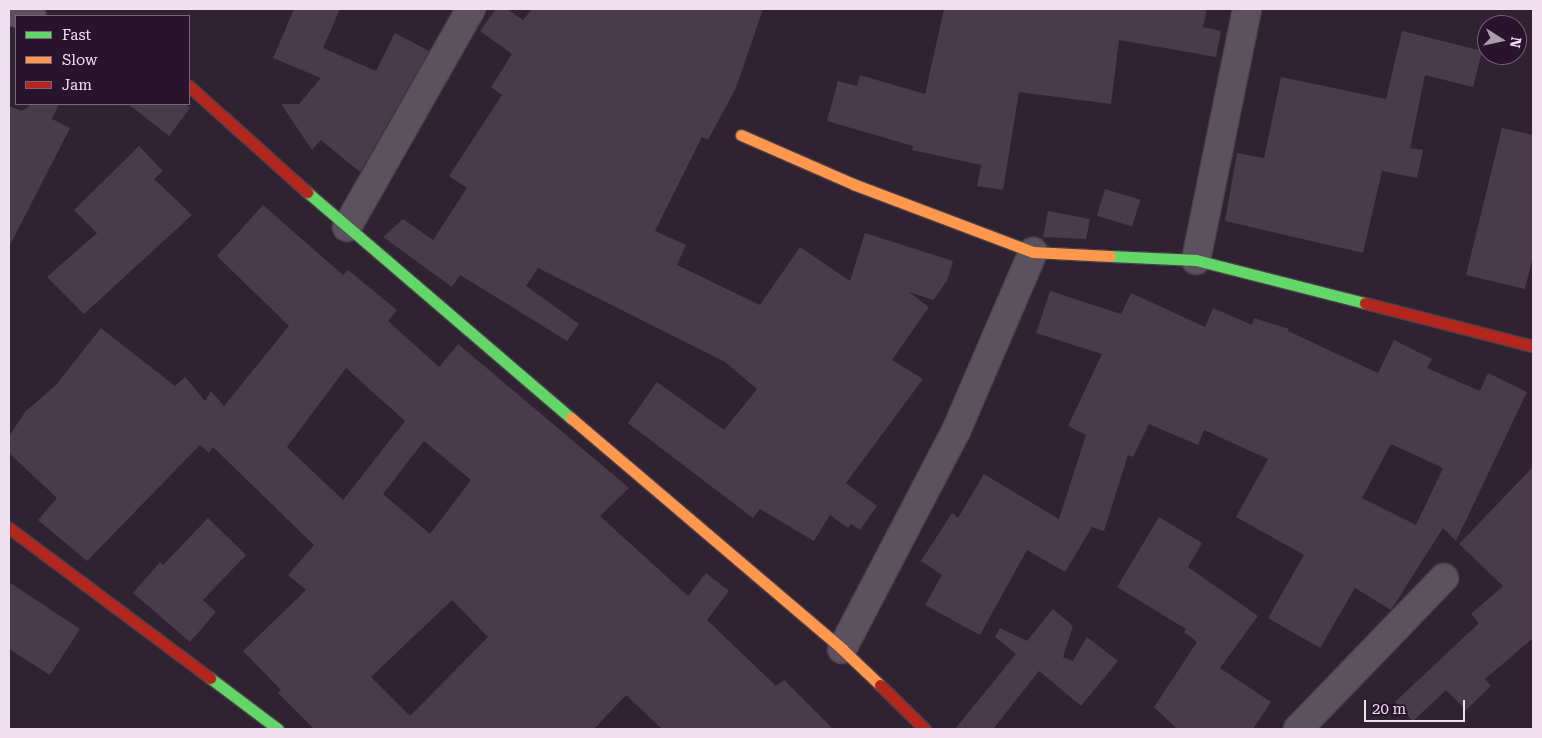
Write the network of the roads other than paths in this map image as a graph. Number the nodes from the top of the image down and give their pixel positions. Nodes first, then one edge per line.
1 (471, 9) edge
2 (1247, 9) edge
3 (9, 11) edge
4 (27, 15) edge
5 (190, 87) edge
6 (741, 135) dead end
7 (347, 227) junction
8 (1034, 252) junction
9 (1196, 260) junction
10 (1533, 346) edge
11 (9, 528) edge
12 (1444, 578) dead end
13 (842, 649) junction
14 (278, 729) edge
15 (925, 729) edge
16 (1298, 729) edge

1 - 7 street
2 - 9 street
3 - 4 street
5 - 7 street
6 - 8 street
7 - 13 street
8 - 9 street
8 - 13 street
9 - 10 street
11 - 14 street
12 - 16 street
13 - 15 street

